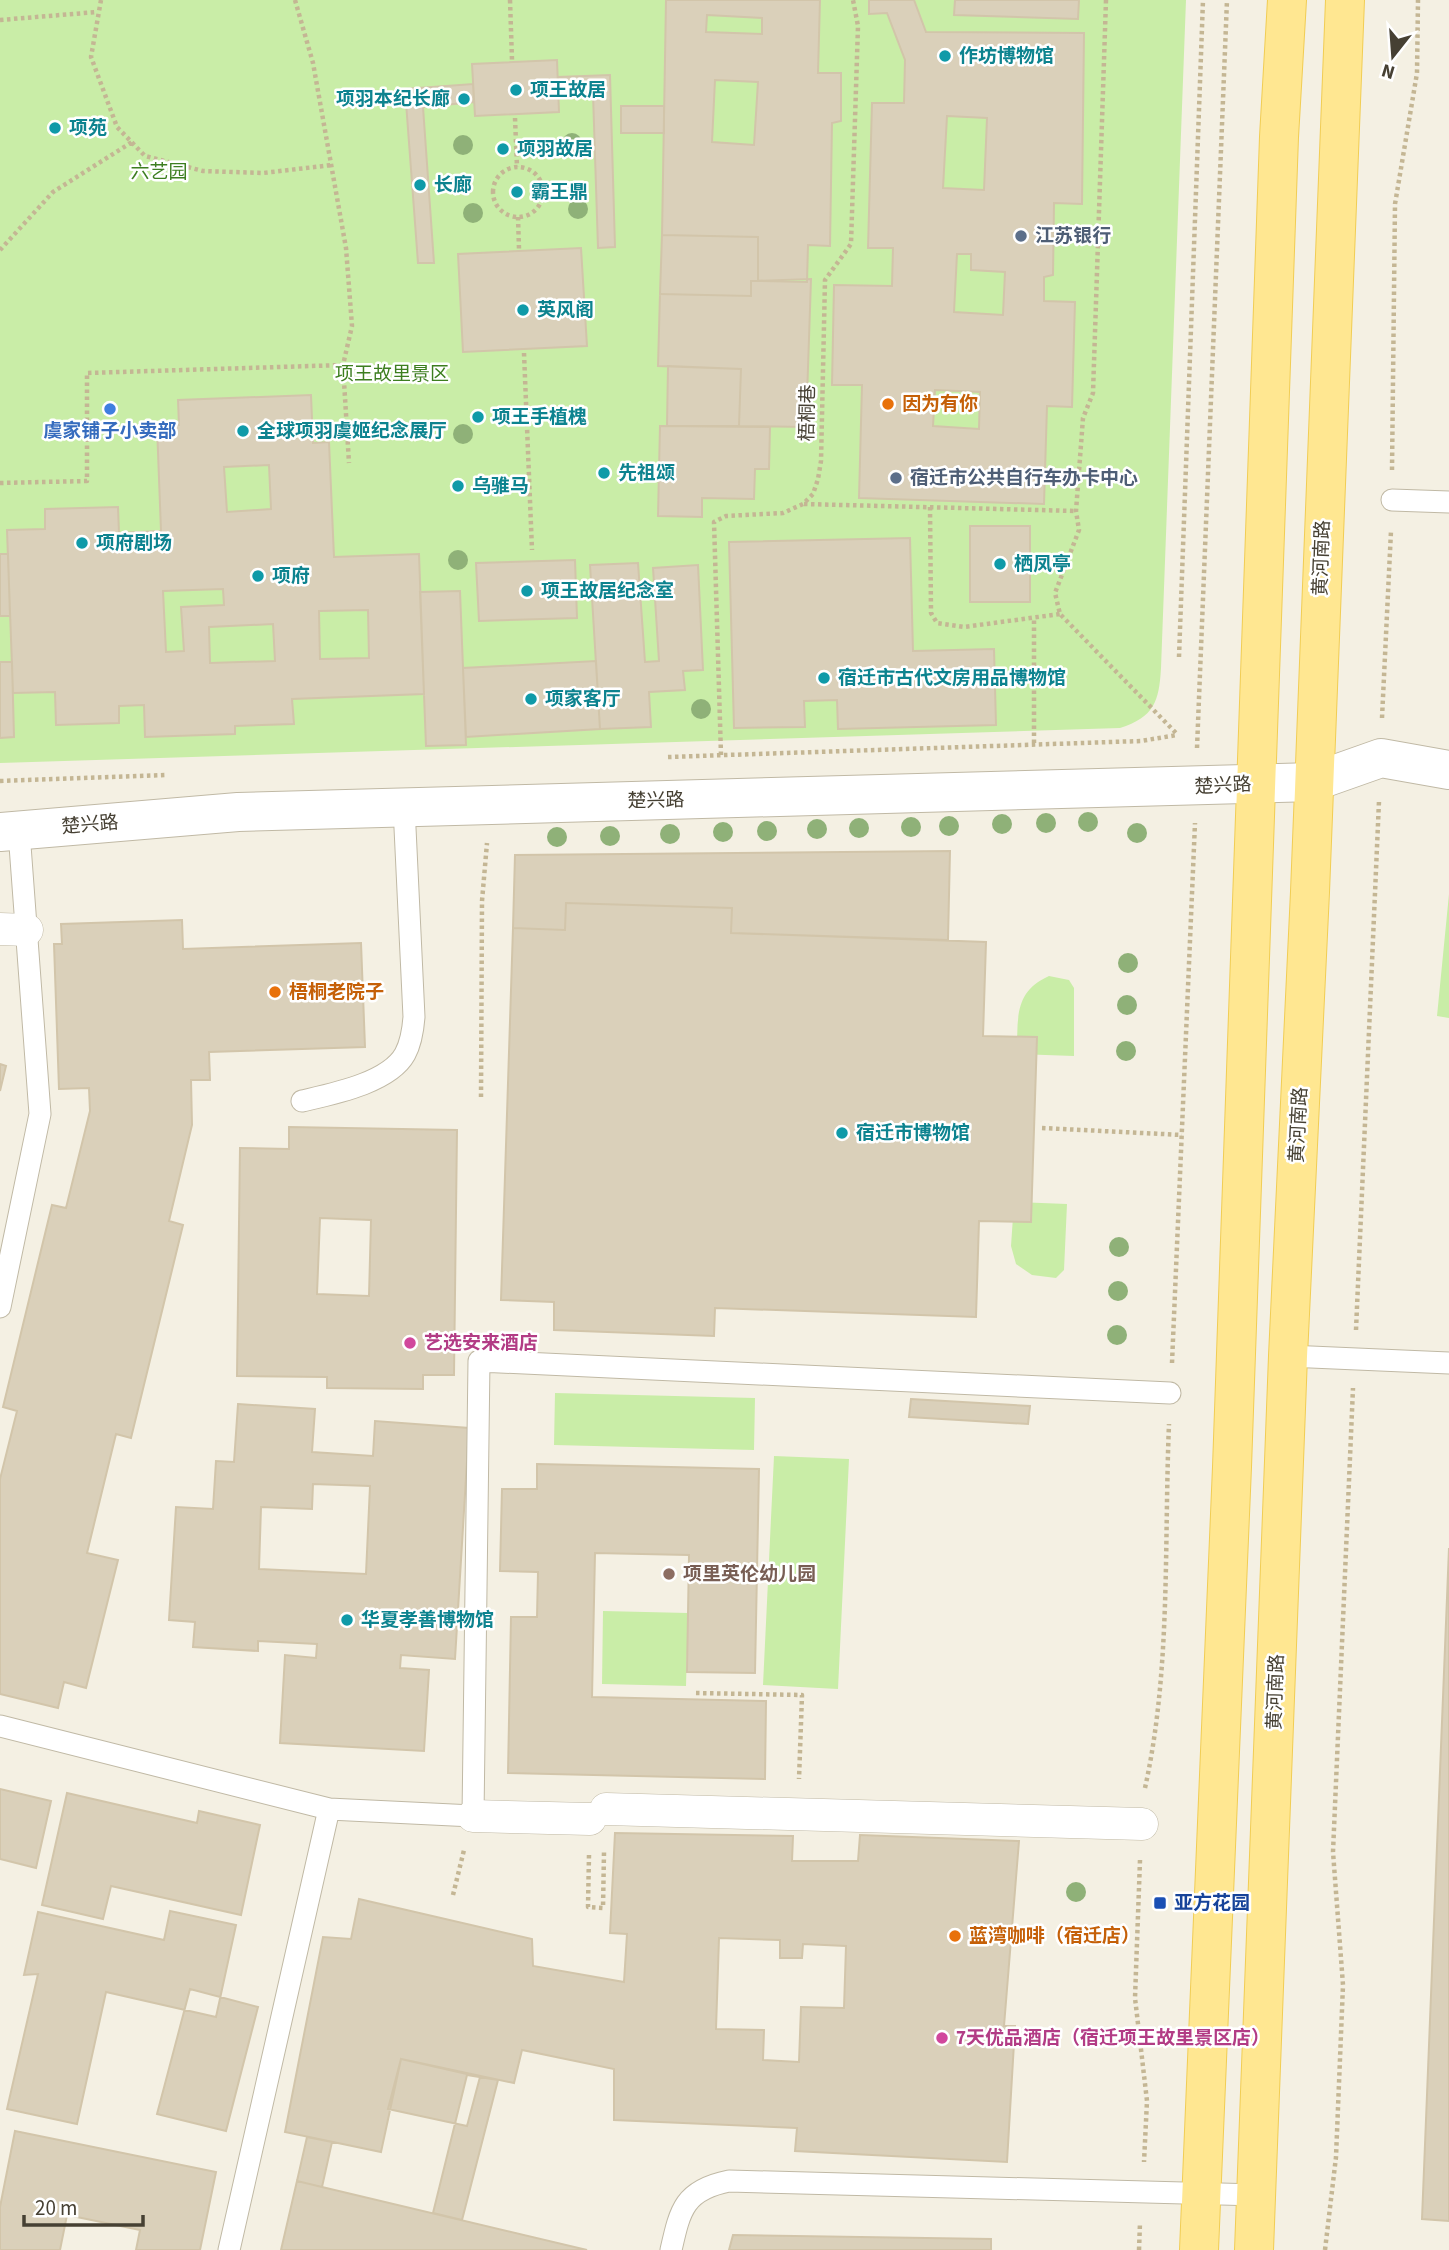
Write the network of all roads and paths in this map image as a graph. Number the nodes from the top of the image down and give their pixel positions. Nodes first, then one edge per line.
1 (102, 0) edge
2 (295, 0) edge
3 (510, 0) edge
4 (853, 0) edge
5 (1106, 0) edge
6 (1203, 0) edge
7 (1227, 0) edge
8 (1287, 0) edge
9 (1345, 0) edge
10 (1418, 0) edge
11 (97, 12) junction
12 (0, 20) edge
13 (512, 60) dead end
14 (515, 118) dead end
15 (132, 142) junction
16 (332, 165) junction
17 (517, 167) junction
18 (518, 217) junction
19 (519, 249) dead end
20 (0, 250) edge
21 (524, 354) dead end
22 (343, 365) junction
23 (349, 463) dead end
24 (0, 483) edge
25 (1392, 500) junction
26 (1449, 502) edge
27 (803, 504) junction
28 (930, 507) junction
29 (1076, 511) junction
30 (532, 550) dead end
31 (1060, 614) junction
32 (1034, 618) junction
33 (1179, 657) dead end
34 (1177, 735) dead end
35 (1034, 743) dead end
36 (721, 755) dead end
37 (1381, 758) junction
38 (1449, 771) edge
39 (1313, 782) junction
40 (1254, 784) junction
41 (1195, 787) junction
42 (493, 805) junction
43 (404, 807) junction
44 (10, 832) edge
45 (13, 929) edge
46 (481, 1097) dead end
47 (302, 1101) dead end
48 (1042, 1128) dead end
49 (1182, 1135) junction
50 (0, 1307) edge
51 (1288, 1356) junction
52 (1355, 1359) junction
53 (1449, 1363) edge
54 (1170, 1393) junction
55 (696, 1693) dead end
56 (0, 1726) edge
57 (328, 1809) junction
58 (598, 1814) junction
59 (799, 1815) junction
60 (473, 1816) junction
61 (1142, 1824) junction
62 (453, 1895) dead end
63 (1142, 2192) junction
64 (1200, 2194) junction
65 (1258, 2195) junction
66 (229, 2250) edge
67 (671, 2250) edge
68 (1139, 2250) edge
69 (1199, 2250) edge
70 (1254, 2250) edge
71 (1325, 2250) edge

1 - 11 path
2 - 16 path
3 - 13 path
4 - 27 path, 梧桐巷
5 - 29 path
6 - 33 path
7 - 41 path
8 - 40 main road
9 - 39 main road, 黄河南路
10 - 25 path
11 - 12 path
11 - 15 path
14 - 17 path
15 - 16 path
15 - 20 path
16 - 22 path
17 - 18 path
17 - 18 path
18 - 19 path
21 - 30 path
22 - 23 path
22 - 24 path
25 - 26 lane
25 - 37 path
27 - 28 path
27 - 36 path
28 - 29 path
28 - 32 path
29 - 31 path
31 - 32 path
31 - 34 path
32 - 35 path
37 - 38 street
37 - 39 street, 楚兴路
37 - 52 path
39 - 40 street, 楚兴路
39 - 51 main road, 黄河南路
40 - 41 street, 楚兴路
40 - 64 main road
41 - 42 street, 楚兴路
41 - 49 path
42 - 43 street, 楚兴路
42 - 46 path
43 - 44 street, 楚兴路
43 - 47 lane
44 - 45 lane
45 - 50 lane
48 - 49 path
49 - 54 path
51 - 52 lane
51 - 65 main road, 黄河南路
52 - 53 lane
52 - 71 path
54 - 60 lane
54 - 61 path
55 - 59 path
56 - 57 lane
57 - 60 lane
57 - 66 lane
58 - 58 path
58 - 59 street
58 - 60 street
59 - 61 street
60 - 62 path
61 - 63 path
63 - 64 lane
63 - 67 lane
63 - 68 path
64 - 65 lane
64 - 69 main road
65 - 70 main road, 黄河南路

